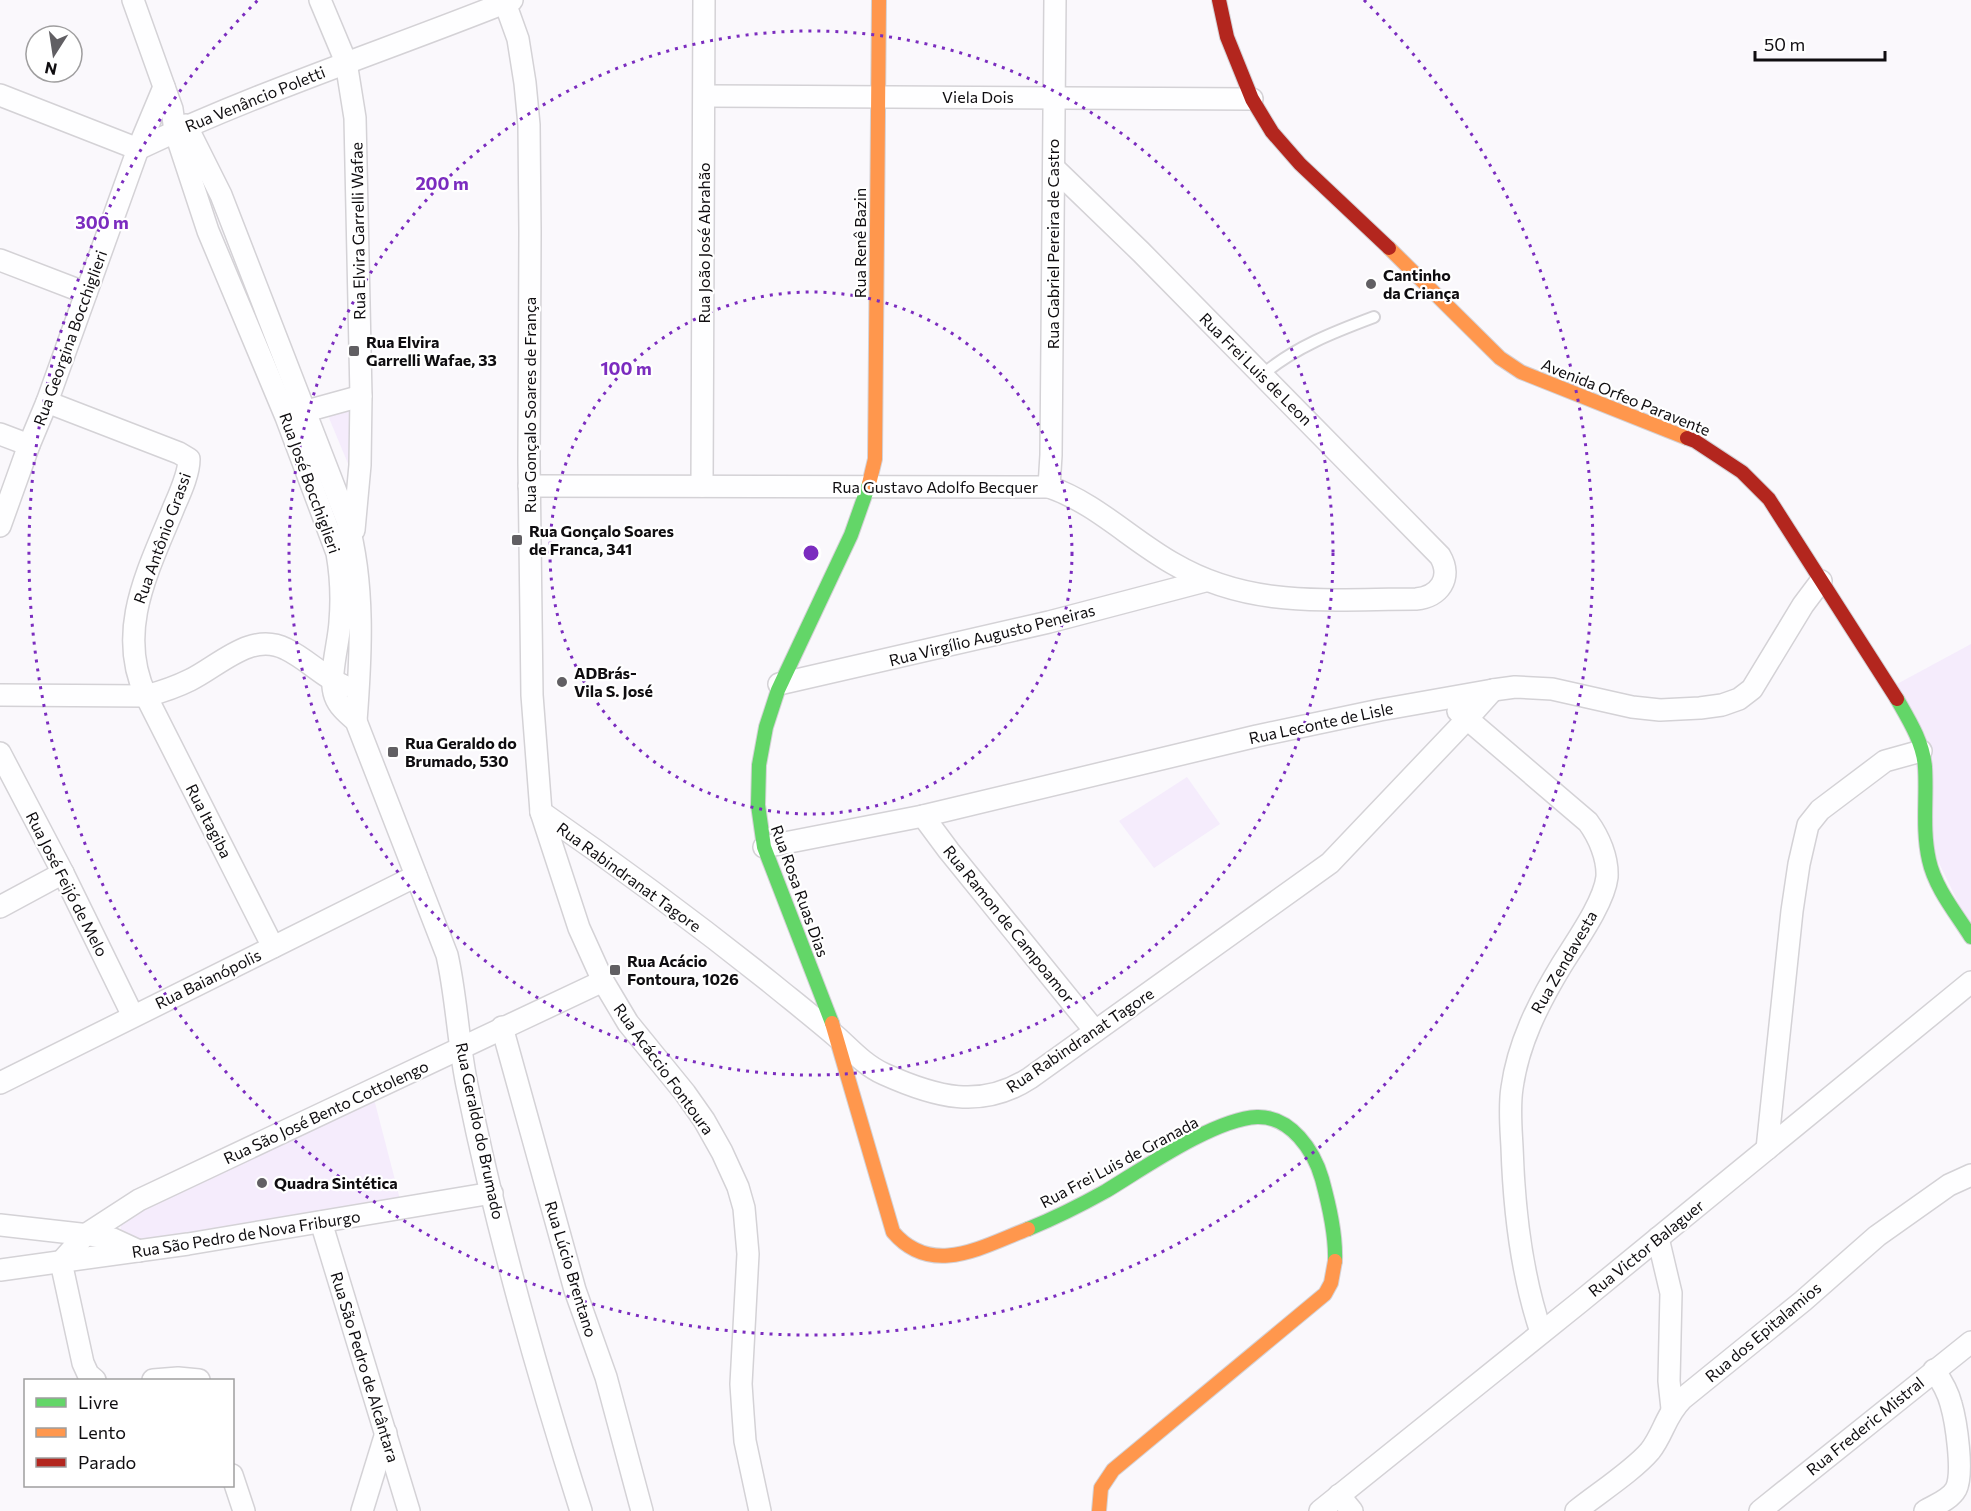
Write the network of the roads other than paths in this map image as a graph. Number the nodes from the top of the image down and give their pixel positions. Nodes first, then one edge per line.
1 (133, 0) edge
2 (320, 0) edge
3 (704, 0) edge
4 (879, 0) edge
5 (1055, 0) edge
6 (1219, 0) edge
7 (507, 1) edge
8 (346, 62) junction
9 (164, 87) junction
10 (0, 95) edge
11 (705, 96) junction
12 (878, 97) junction
13 (1054, 97) junction
14 (1252, 99) junction
15 (181, 129) junction
16 (138, 149) junction
17 (1054, 168) junction
18 (0, 260) edge
19 (86, 293) junction
20 (1374, 317) dead end
21 (1262, 375) junction
22 (361, 396) junction
23 (47, 402) junction
24 (295, 414) junction
25 (0, 434) edge
26 (28, 445) junction
27 (529, 486) junction
28 (702, 486) junction
29 (870, 486) junction
30 (1049, 487) junction
31 (0, 526) edge
32 (345, 546) junction
33 (1445, 577) joint
34 (1821, 580) junction
35 (1205, 581) junction
36 (333, 681) junction
37 (779, 684) junction
38 (1493, 690) junction
39 (358, 692) junction
40 (0, 695) edge
41 (146, 696) junction
42 (1444, 699) junction
43 (1467, 719) junction
44 (356, 721) junction
45 (1922, 751) junction
46 (0, 753) edge
47 (541, 812) junction
48 (923, 816) junction
49 (764, 847) junction
50 (63, 873) junction
51 (416, 876) junction
52 (0, 907) edge
53 (1971, 937) edge
54 (273, 947) junction
55 (603, 981) junction
56 (1971, 982) edge
57 (132, 1016) junction
58 (502, 1027) junction
59 (1095, 1031) junction
60 (837, 1037) junction
61 (460, 1048) junction
62 (0, 1083) edge
63 (1767, 1149) junction
64 (1971, 1175) edge
65 (492, 1192) junction
66 (321, 1222) junction
67 (0, 1225) edge
68 (85, 1235) junction
69 (1658, 1238) junction
70 (139, 1251) junction
71 (61, 1262) junction
72 (0, 1270) edge
73 (1541, 1332) junction
74 (1971, 1342) edge
75 (1934, 1370) junction
76 (94, 1379) edge
77 (170, 1379) edge
78 (194, 1379) edge
79 (1672, 1409) junction
80 (386, 1433) junction
81 (234, 1480) edge
82 (1346, 1503) edge
83 (244, 1511) edge
84 (362, 1511) edge
85 (409, 1511) edge
86 (581, 1511) edge
87 (642, 1511) edge
88 (760, 1511) edge
89 (1099, 1511) edge
90 (1320, 1511) edge
91 (1576, 1511) edge
92 (1760, 1511) edge
93 (1925, 1511) edge

1 - 9 street, Rua José Bocchiglieri
2 - 8 street, Rua Elvira Garrelli Wafae
3 - 11 street, Rua João José Abrahão
4 - 12 street, Rua Renê Bazin
5 - 13 street, Rua Gabriel Pereira de Castro
6 - 14 street, Avenida Orfeo Paravente
7 - 8 street, Rua Venâncio Poletti
7 - 27 street, Rua Gonçalo Soares de França
8 - 15 street, Rua Venâncio Poletti
8 - 22 street, Rua Elvira Garrelli Wafae
9 - 15 street, Rua José Bocchiglieri
9 - 16 street, Rua Georgina Bocchiglieri
10 - 16 street
11 - 12 street, Viela Dois
11 - 28 street, Rua João José Abrahão
12 - 13 street, Viela Dois
12 - 29 street, Rua Renê Bazin
13 - 14 street, Viela Dois
13 - 17 street, Rua Gabriel Pereira de Castro
14 - 34 street, Avenida Orfeo Paravente
15 - 16 street, Rua Venâncio Poletti
15 - 24 street, Rua José Bocchiglieri
16 - 19 street, Rua Georgina Bocchiglieri
17 - 21 street, Rua Frei Luis de Leon
17 - 30 street, Rua Gabriel Pereira de Castro
18 - 19 street
19 - 23 street, Rua Georgina Bocchiglieri
20 - 21 lane
21 - 33 street, Rua Frei Luis de Leon
22 - 24 street
22 - 32 street, Rua Elvira Garrelli Wafae
23 - 26 street, Rua Georgina Bocchiglieri
23 - 41 street, Rua Antônio Grassi
24 - 32 street, Rua José Bocchiglieri
25 - 26 street
26 - 31 street, Rua Georgina Bocchiglieri
27 - 28 street, Rua Gustavo Adolfo Becquer
27 - 47 street, Rua Gonçalo Soares de França
28 - 29 street, Rua Gustavo Adolfo Becquer
29 - 30 street, Rua Gustavo Adolfo Becquer
29 - 37 street, Rua Rosa Ruas Dias
30 - 35 street, Rua Gustavo Adolfo Becquer
32 - 36 street, Rua José Bocchiglieri
32 - 39 street, Rua José Bocchiglieri
33 - 35 street, Rua Gustavo Adolfo Becquer
34 - 38 street, Rua Leconte de Lisle
34 - 45 street, Avenida Orfeo Paravente
35 - 37 street, Rua Virgílio Augusto Peneiras
36 - 39 street
36 - 41 street
36 - 44 street, Rua José Bocchiglieri
37 - 49 street, Rua Rosa Ruas Dias
38 - 42 street, Rua Leconte de Lisle
38 - 43 street
39 - 44 street, Rua José Bocchiglieri
40 - 41 street
41 - 54 street, Rua Itagiba
42 - 43 street, Rua Zendavesta
42 - 48 street, Rua Leconte de Lisle
43 - 59 street, Rua Rabindranat Tagore
43 - 73 street, Rua Zendavesta
44 - 51 street, Rua Geraldo do Brumado
45 - 53 street, Avenida Orfeo Paravente
45 - 63 street
46 - 50 street, Rua José Feijó de Melo
47 - 55 street, Rua Acáccio Fontoura
47 - 60 street, Rua Rabindranat Tagore
48 - 49 street, Rua Leconte de Lisle
48 - 59 street, Rua Ramon de Campoamor
49 - 60 street, Rua Rosa Ruas Dias
50 - 52 street
50 - 57 street, Rua José Feijó de Melo
51 - 54 street, Rua Baianópolis
51 - 61 street, Rua Geraldo do Brumado
54 - 57 street, Rua Baianópolis
55 - 58 street, Rua São José Bento Cottolengo
55 - 88 street, Rua Acáccio Fontoura
56 - 63 street, Rua Victor Balaguer
57 - 62 street, Rua Baianópolis
58 - 61 street, Rua São José Bento Cottolengo
58 - 87 street, Rua Lúcio Brentano
59 - 60 street, Rua Rabindranat Tagore
60 - 89 street, Rua Frei Luis de Granada
61 - 65 street, Rua Geraldo do Brumado
61 - 68 street, Rua São José Bento Cottolengo
63 - 69 street, Rua Victor Balaguer
64 - 79 street, Rua dos Epitalamios
65 - 66 street, Rua São Pedro de Nova Friburgo
65 - 86 street, Rua Geraldo do Brumado
66 - 70 street, Rua São Pedro de Nova Friburgo
66 - 80 street, Rua São Pedro de Alcântara
67 - 68 street
68 - 70 street
68 - 71 street, Rua São José Bento Cottolengo
69 - 73 street, Rua Victor Balaguer
69 - 79 street
70 - 71 street, Rua São Pedro de Nova Friburgo
71 - 72 street, Rua São Pedro de Nova Friburgo
71 - 76 street
73 - 82 street, Rua Victor Balaguer
74 - 75 street, Rua Frederic Mistral
75 - 92 street, Rua Frederic Mistral
75 - 93 street
77 - 78 street
79 - 91 street, Rua dos Epitalamios
80 - 84 street
80 - 85 street, Rua São Pedro de Alcântara
81 - 83 street
82 - 90 street, Rua Victor Balaguer

